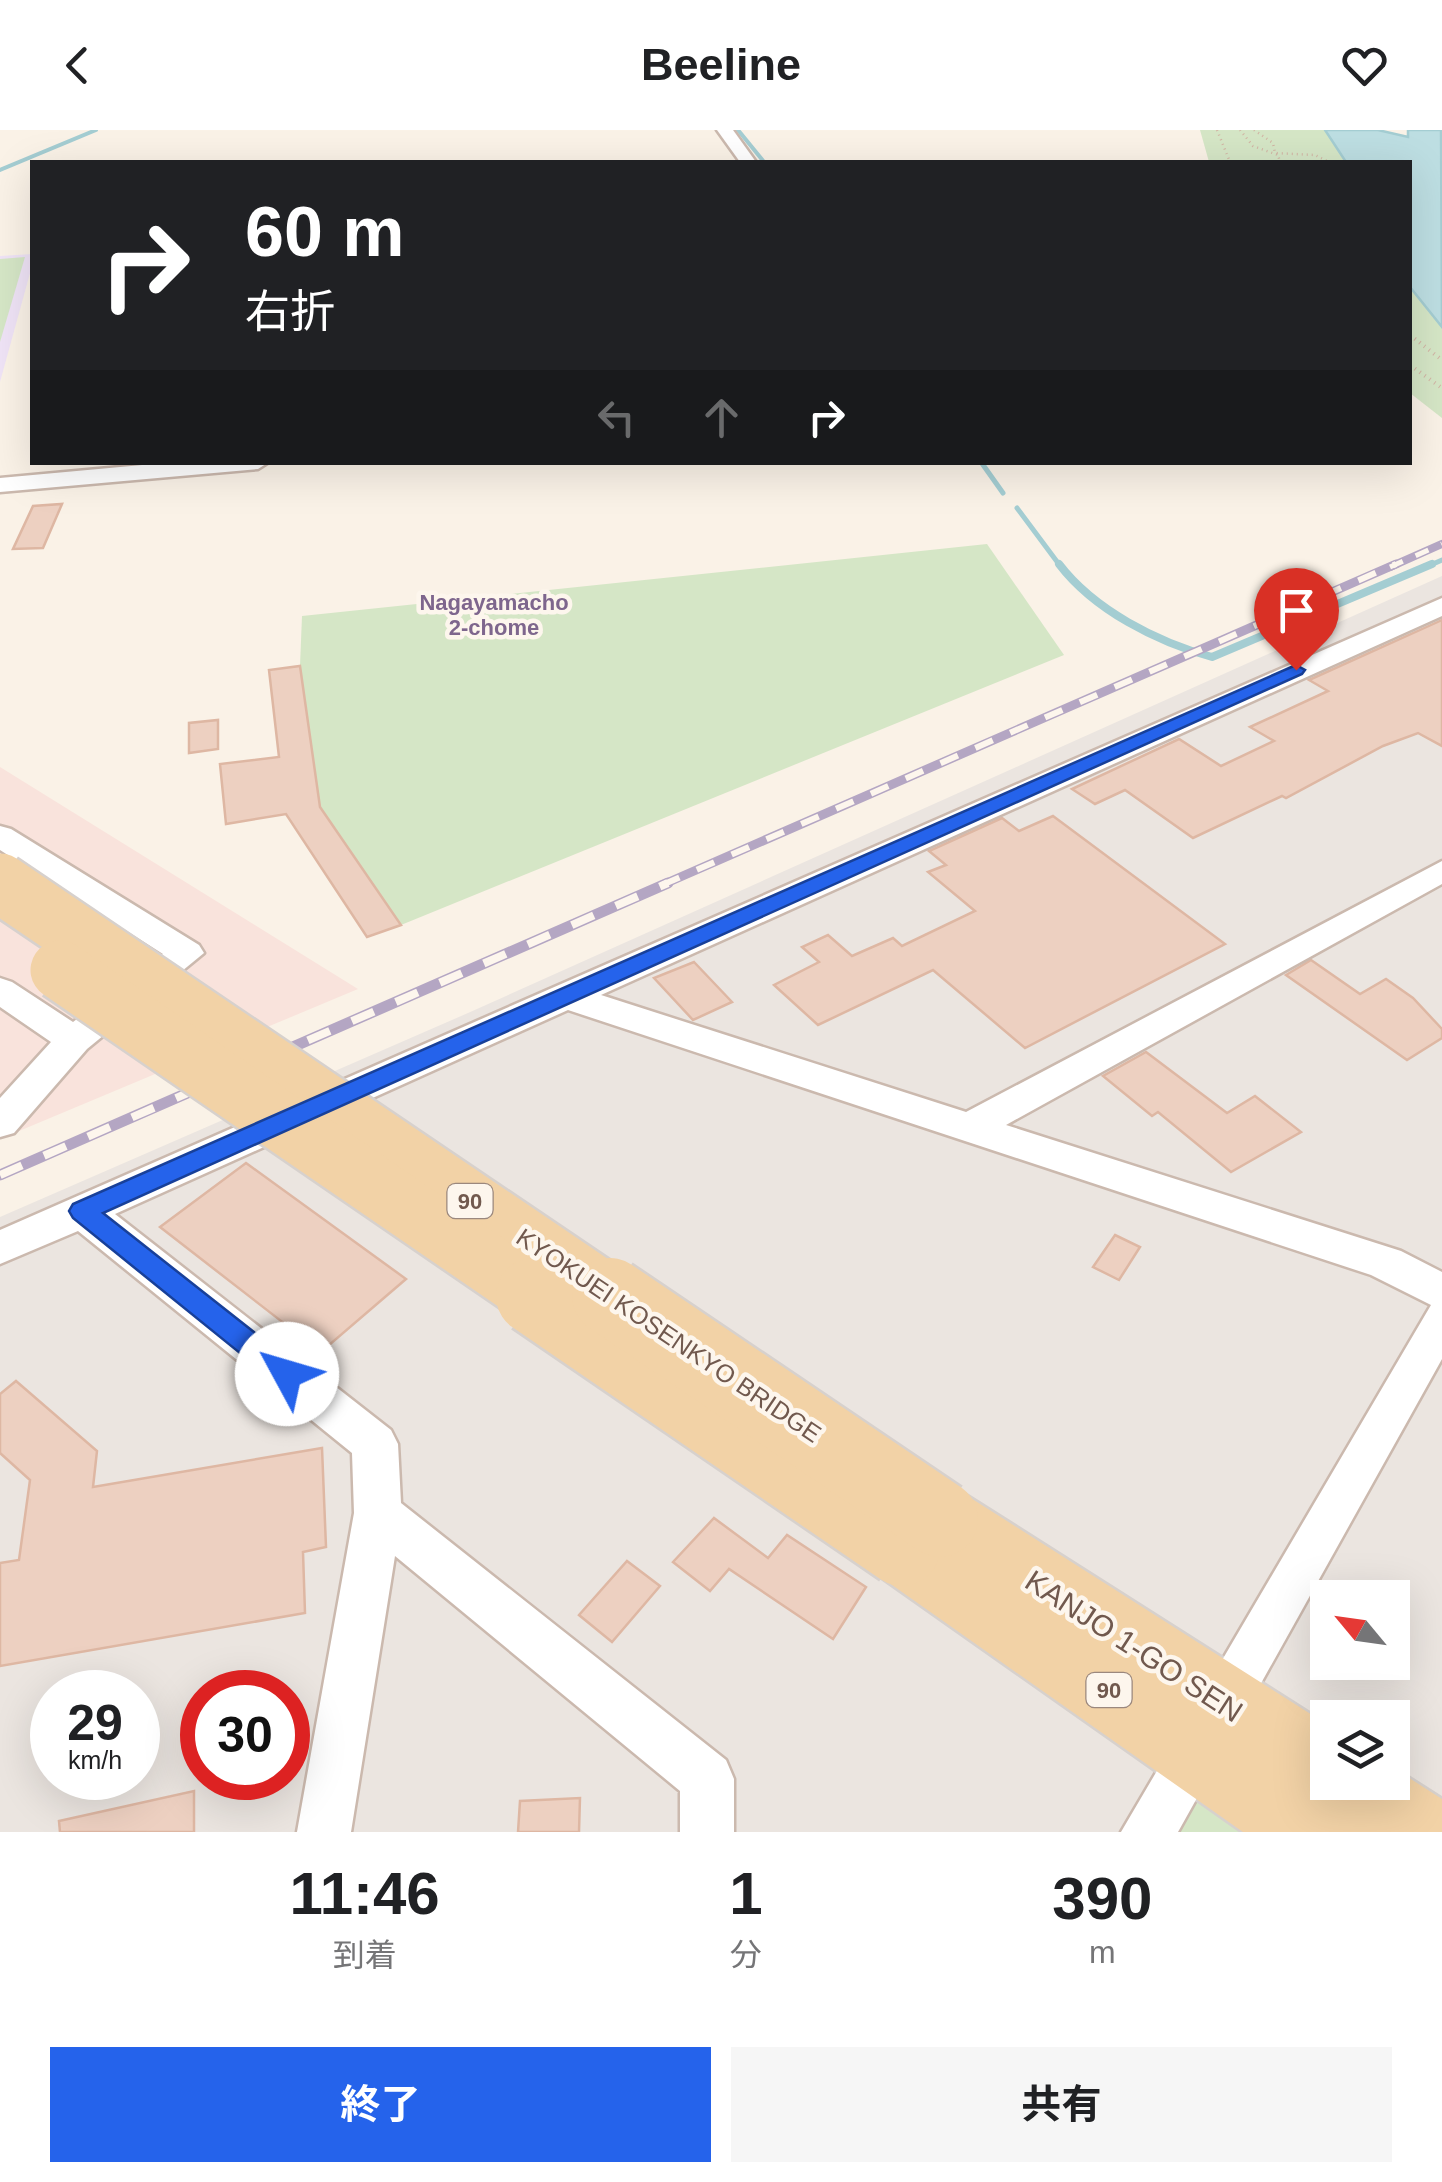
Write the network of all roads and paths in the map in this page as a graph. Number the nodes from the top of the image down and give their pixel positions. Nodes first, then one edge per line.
1 (724, 130) edge
2 (1217, 130) edge
3 (1240, 130) edge
4 (1254, 130) edge
5 (1275, 153) junction
6 (746, 160) edge
7 (1229, 160) edge
8 (1279, 160) edge
9 (1325, 160) edge
10 (1412, 337) edge
11 (1442, 360) edge
12 (1412, 366) edge
13 (1442, 388) edge
14 (224, 465) edge
15 (0, 485) edge
16 (1442, 606) edge
17 (0, 836) edge
18 (1442, 871) edge
19 (0, 884) edge
20 (0, 928) edge
21 (0, 990) edge
22 (565, 996) junction
23 (74, 1040) junction
24 (0, 1124) edge
25 (968, 1128) junction
26 (82, 1211) junction
27 (0, 1248) edge
28 (1442, 1292) edge
29 (1442, 1319) edge
30 (378, 1513) junction
31 (921, 1534) junction
32 (1207, 1726) junction
33 (1310, 1767) edge
34 (1367, 1800) edge
35 (324, 1832) edge
36 (707, 1832) edge
37 (1148, 1832) edge
38 (1317, 1832) edge
39 (1415, 1832) edge

1 - 6 street
2 - 7 path
3 - 5 path
4 - 5 path
5 - 8 path
5 - 9 path
10 - 11 path
12 - 13 path
14 - 15 street
16 - 22 street
17 - 23 street
18 - 25 street
19 - 31 main road, KYOKUEI KOSENKYO BRIDGE / 90, bridge
20 - 31 main road, KYOKUEI KOSENKYO BRIDGE / 90, bridge
21 - 23 street
22 - 25 street
22 - 26 street
23 - 24 street
25 - 28 street
26 - 27 street
26 - 30 street
29 - 32 street
30 - 35 street
30 - 36 street
31 - 32 main road, KANJO 1-GO SEN / 90
32 - 33 main road, KANJO 1-GO SEN / 90
32 - 37 street
32 - 38 main road, KANJO 1-GO SEN / 90
34 - 39 main road

